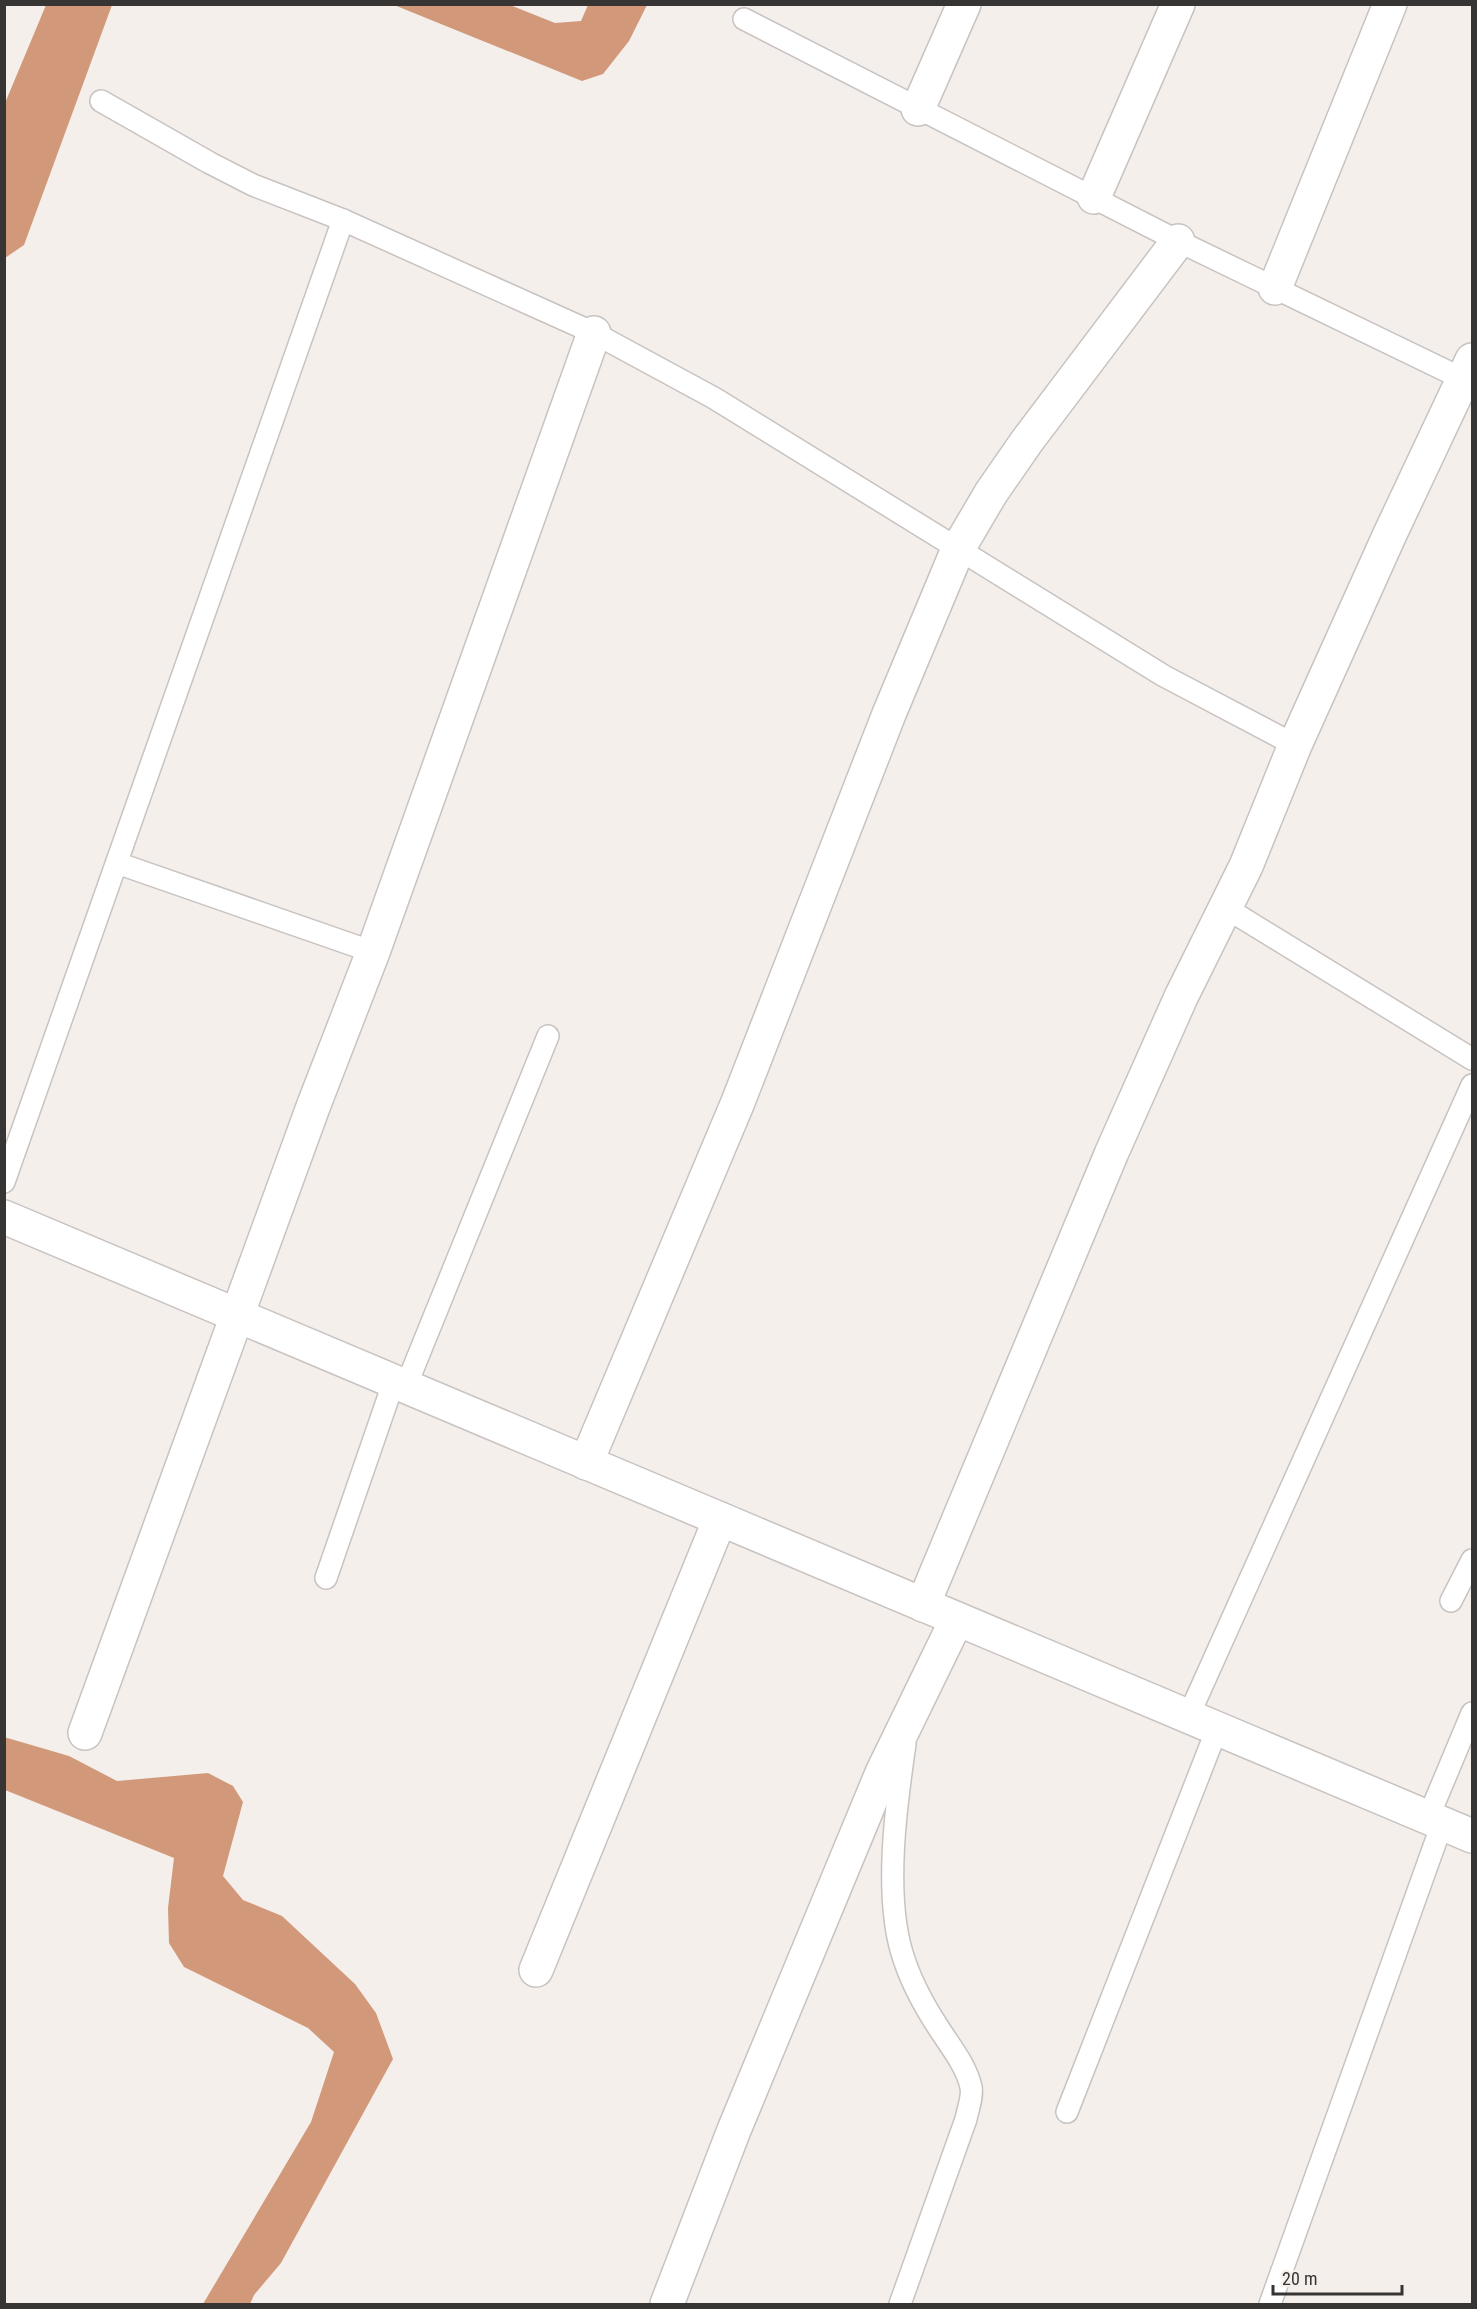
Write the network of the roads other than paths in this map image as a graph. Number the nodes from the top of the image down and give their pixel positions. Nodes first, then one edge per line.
1 (964, 4) edge
2 (1178, 4) edge
3 (1390, 4) edge
4 (744, 19) dead end
5 (101, 101) dead end
6 (918, 109) junction
7 (1094, 197) junction
8 (343, 220) junction
9 (1178, 241) junction
10 (1275, 288) junction
11 (594, 333) junction
12 (1468, 369) edge
13 (958, 549) junction
14 (1295, 745) junction
15 (117, 863) junction
16 (1226, 908) junction
17 (373, 952) junction
18 (548, 1036) dead end
19 (1473, 1059) edge
20 (1473, 1085) edge
21 (4, 1182) edge
22 (4, 1217) edge
23 (237, 1315) junction
24 (400, 1384) junction
25 (586, 1463) junction
26 (720, 1519) junction
27 (1473, 1560) edge
28 (326, 1578) dead end
29 (1451, 1601) dead end
30 (923, 1605) junction
31 (957, 1619) junction
32 (1473, 1713) edge
33 (908, 1719) junction
34 (1202, 1723) junction
35 (85, 1733) dead end
36 (1435, 1821) junction
37 (1473, 1836) edge
38 (536, 1970) dead end
39 (1067, 2112) dead end
40 (667, 2304) edge
41 (900, 2304) edge
42 (1270, 2304) edge

1 - 6 street
2 - 7 street
3 - 10 street
4 - 6 lane
5 - 8 lane
6 - 7 lane
7 - 9 lane
8 - 11 lane
8 - 15 lane
9 - 10 lane
9 - 13 street
10 - 12 lane
11 - 13 lane
11 - 17 street
12 - 14 street
13 - 14 lane
13 - 25 street
14 - 16 street
15 - 17 lane
15 - 21 lane
16 - 19 lane
16 - 30 street
17 - 23 street
18 - 24 lane
20 - 34 lane
22 - 23 street
23 - 24 street
23 - 35 street
24 - 25 street
24 - 28 lane
25 - 26 street
26 - 30 street
26 - 38 street
27 - 29 lane
30 - 31 street
31 - 33 street
31 - 34 street
32 - 36 lane
33 - 40 street
33 - 41 lane
34 - 36 street
34 - 39 lane
36 - 37 street
36 - 42 lane

